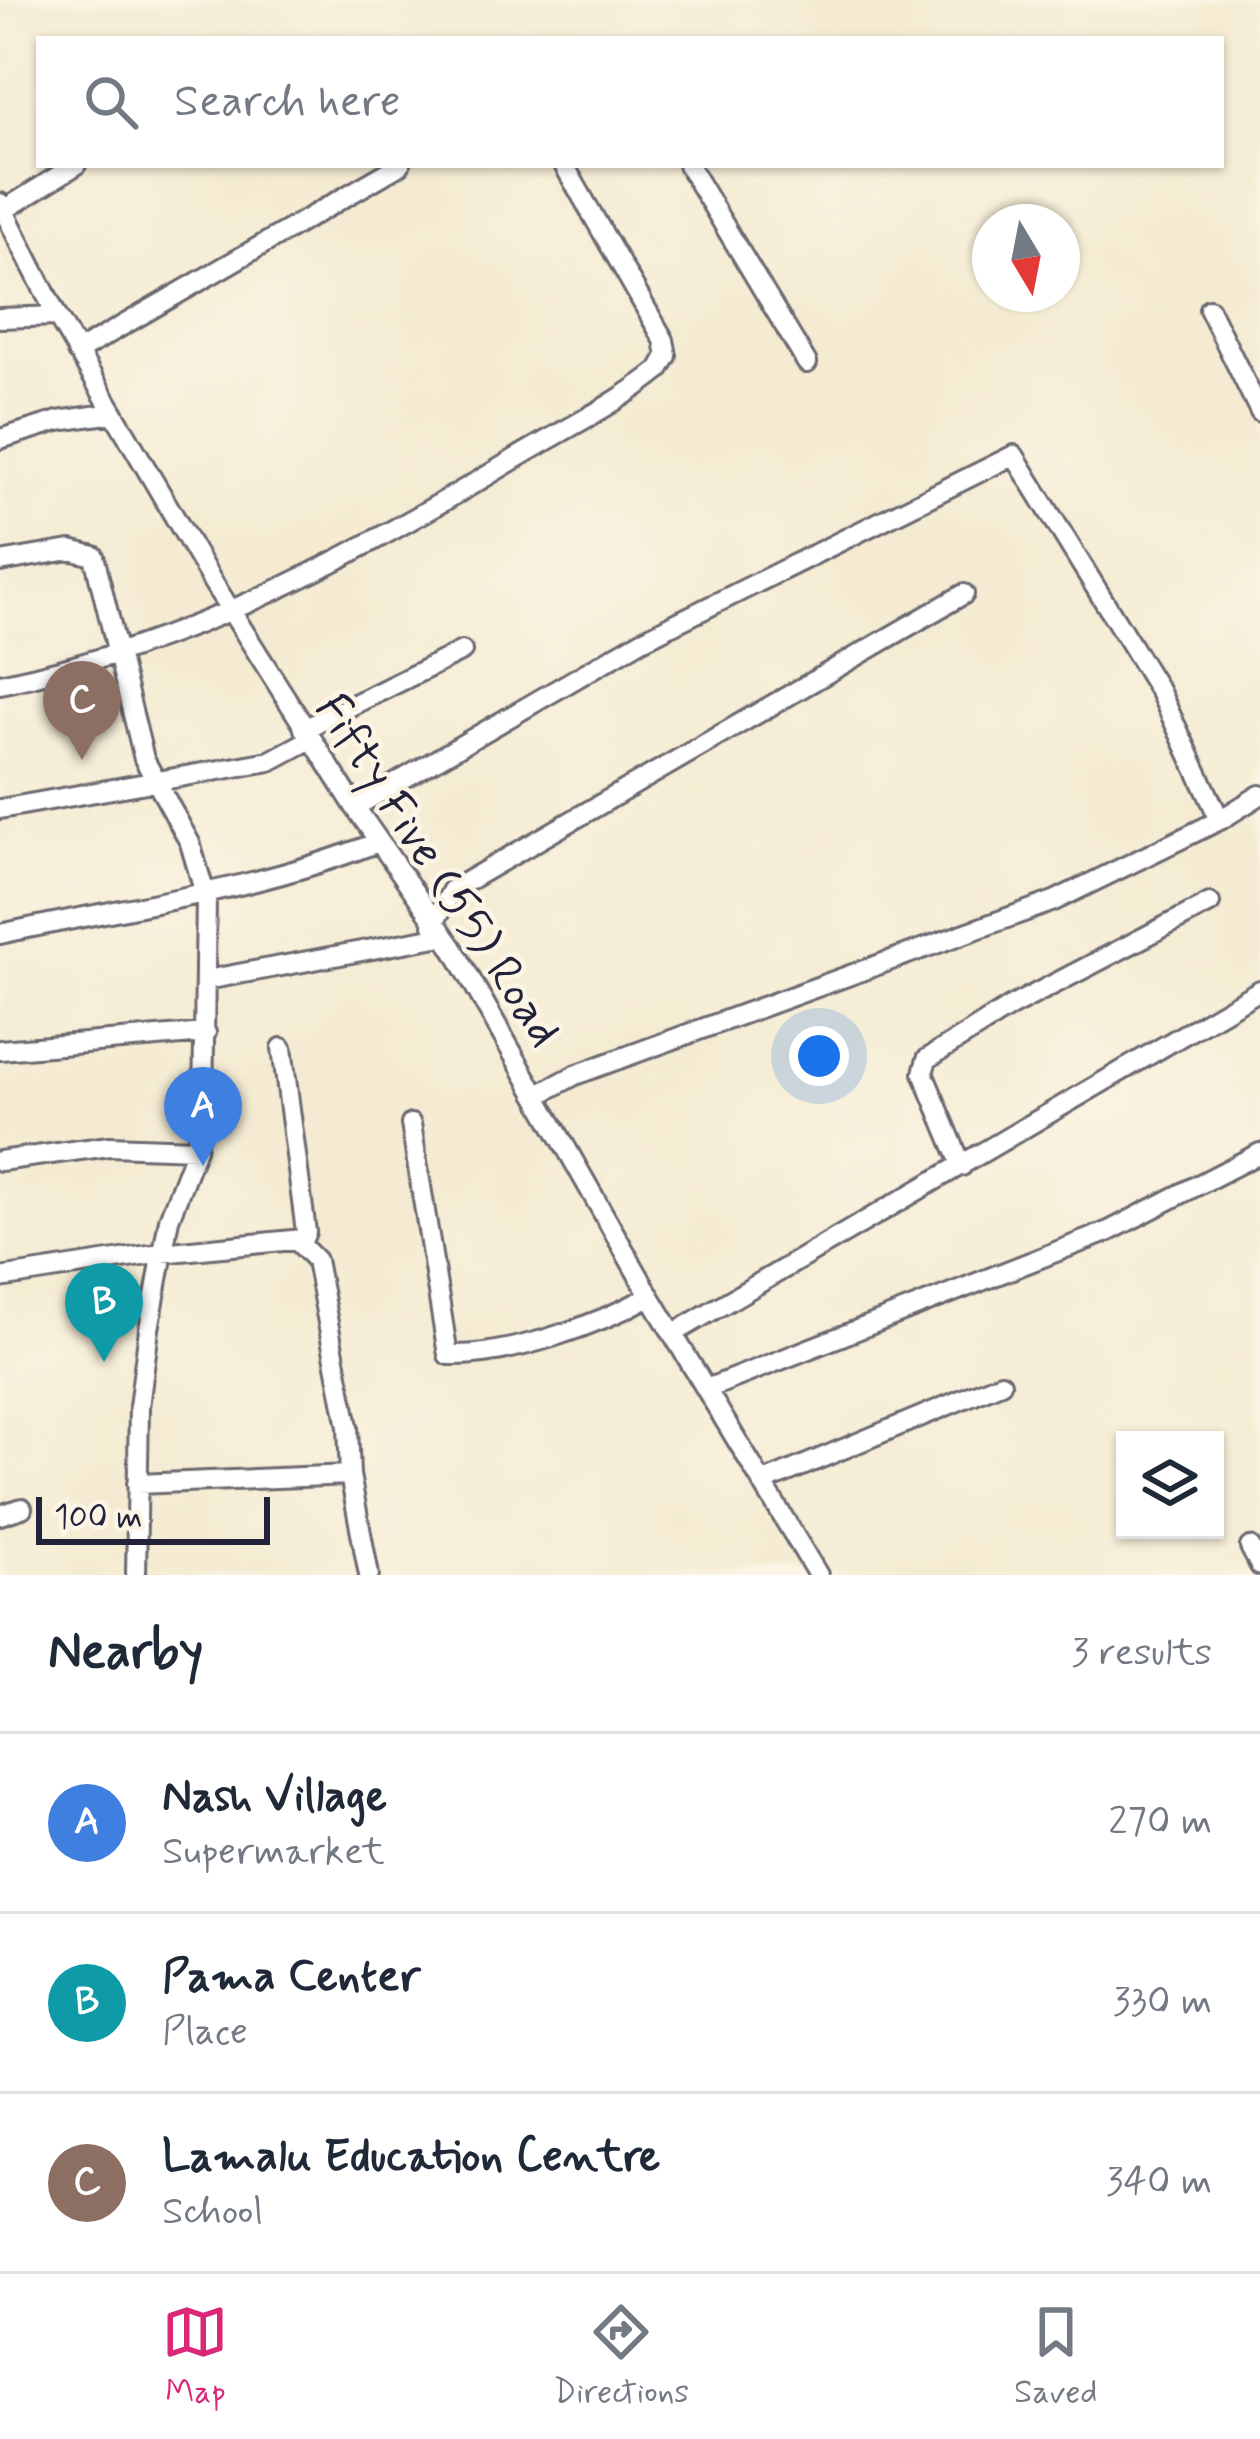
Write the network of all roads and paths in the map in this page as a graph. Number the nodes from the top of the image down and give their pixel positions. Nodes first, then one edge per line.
1 (71, 168) edge
2 (395, 168) edge
3 (566, 168) edge
4 (690, 168) edge
5 (2, 207) edge
6 (1209, 309) dead end
7 (57, 316) junction
8 (0, 317) edge
9 (77, 352) junction
10 (807, 363) dead end
11 (1260, 412) edge
12 (114, 413) junction
13 (0, 440) edge
14 (0, 562) edge
15 (964, 595) dead end
16 (229, 609) junction
17 (462, 651) dead end
18 (120, 653) junction
19 (0, 685) edge
20 (307, 734) junction
21 (156, 779) junction
22 (1260, 795) edge
23 (355, 807) junction
24 (0, 808) edge
25 (1220, 820) junction
26 (378, 842) junction
27 (206, 897) junction
28 (1210, 903) dead end
29 (438, 930) junction
30 (0, 934) edge
31 (206, 980) junction
32 (1260, 990) edge
33 (206, 1033) junction
34 (282, 1048) dead end
35 (0, 1050) edge
36 (538, 1095) junction
37 (411, 1124) dead end
38 (196, 1149) junction
39 (1260, 1153) edge
40 (0, 1160) edge
41 (962, 1166) junction
42 (298, 1242) junction
43 (161, 1253) junction
44 (0, 1278) edge
45 (650, 1296) junction
46 (674, 1333) junction
47 (1000, 1383) dead end
48 (709, 1388) junction
49 (350, 1475) junction
50 (764, 1482) junction
51 (137, 1484) junction
52 (22, 1508) dead end
53 (0, 1514) edge
54 (1250, 1547) dead end
55 (1260, 1566) edge
56 (136, 1575) edge
57 (369, 1575) edge
58 (818, 1575) edge

1 - 5 street
2 - 9 street
3 - 16 street
4 - 10 street
5 - 7 street, Fifty Five (55) Road
6 - 11 street
7 - 8 street
7 - 9 street, Fifty Five (55) Road
9 - 12 street, Fifty Five (55) Road
12 - 13 street
12 - 16 street, Fifty Five (55) Road
14 - 18 street
15 - 29 street
16 - 18 street
16 - 20 street, Fifty Five (55) Road
17 - 20 street
18 - 19 street
18 - 21 street
20 - 21 street
20 - 23 street, Fifty Five (55) Road
21 - 24 street
21 - 27 street
22 - 25 street
23 - 25 street
23 - 26 street, Fifty Five (55) Road
25 - 36 street
26 - 27 street
26 - 29 street, Fifty Five (55) Road
27 - 30 street
27 - 31 street
28 - 41 street
29 - 31 street
29 - 36 street, Fifty Five (55) Road
31 - 33 street
32 - 41 street
33 - 35 street
33 - 38 street
34 - 42 street
36 - 45 street, Fifty Five (55) Road
37 - 45 street
38 - 40 street
38 - 43 street
39 - 48 street
41 - 46 street
42 - 43 street
42 - 49 street
43 - 44 street
43 - 51 street
45 - 46 street, Fifty Five (55) Road
46 - 48 street, Fifty Five (55) Road
47 - 50 street
48 - 50 street, Fifty Five (55) Road
49 - 51 street
49 - 57 street
50 - 58 street, Fifty Five (55) Road
51 - 56 street
52 - 53 street
54 - 55 street

